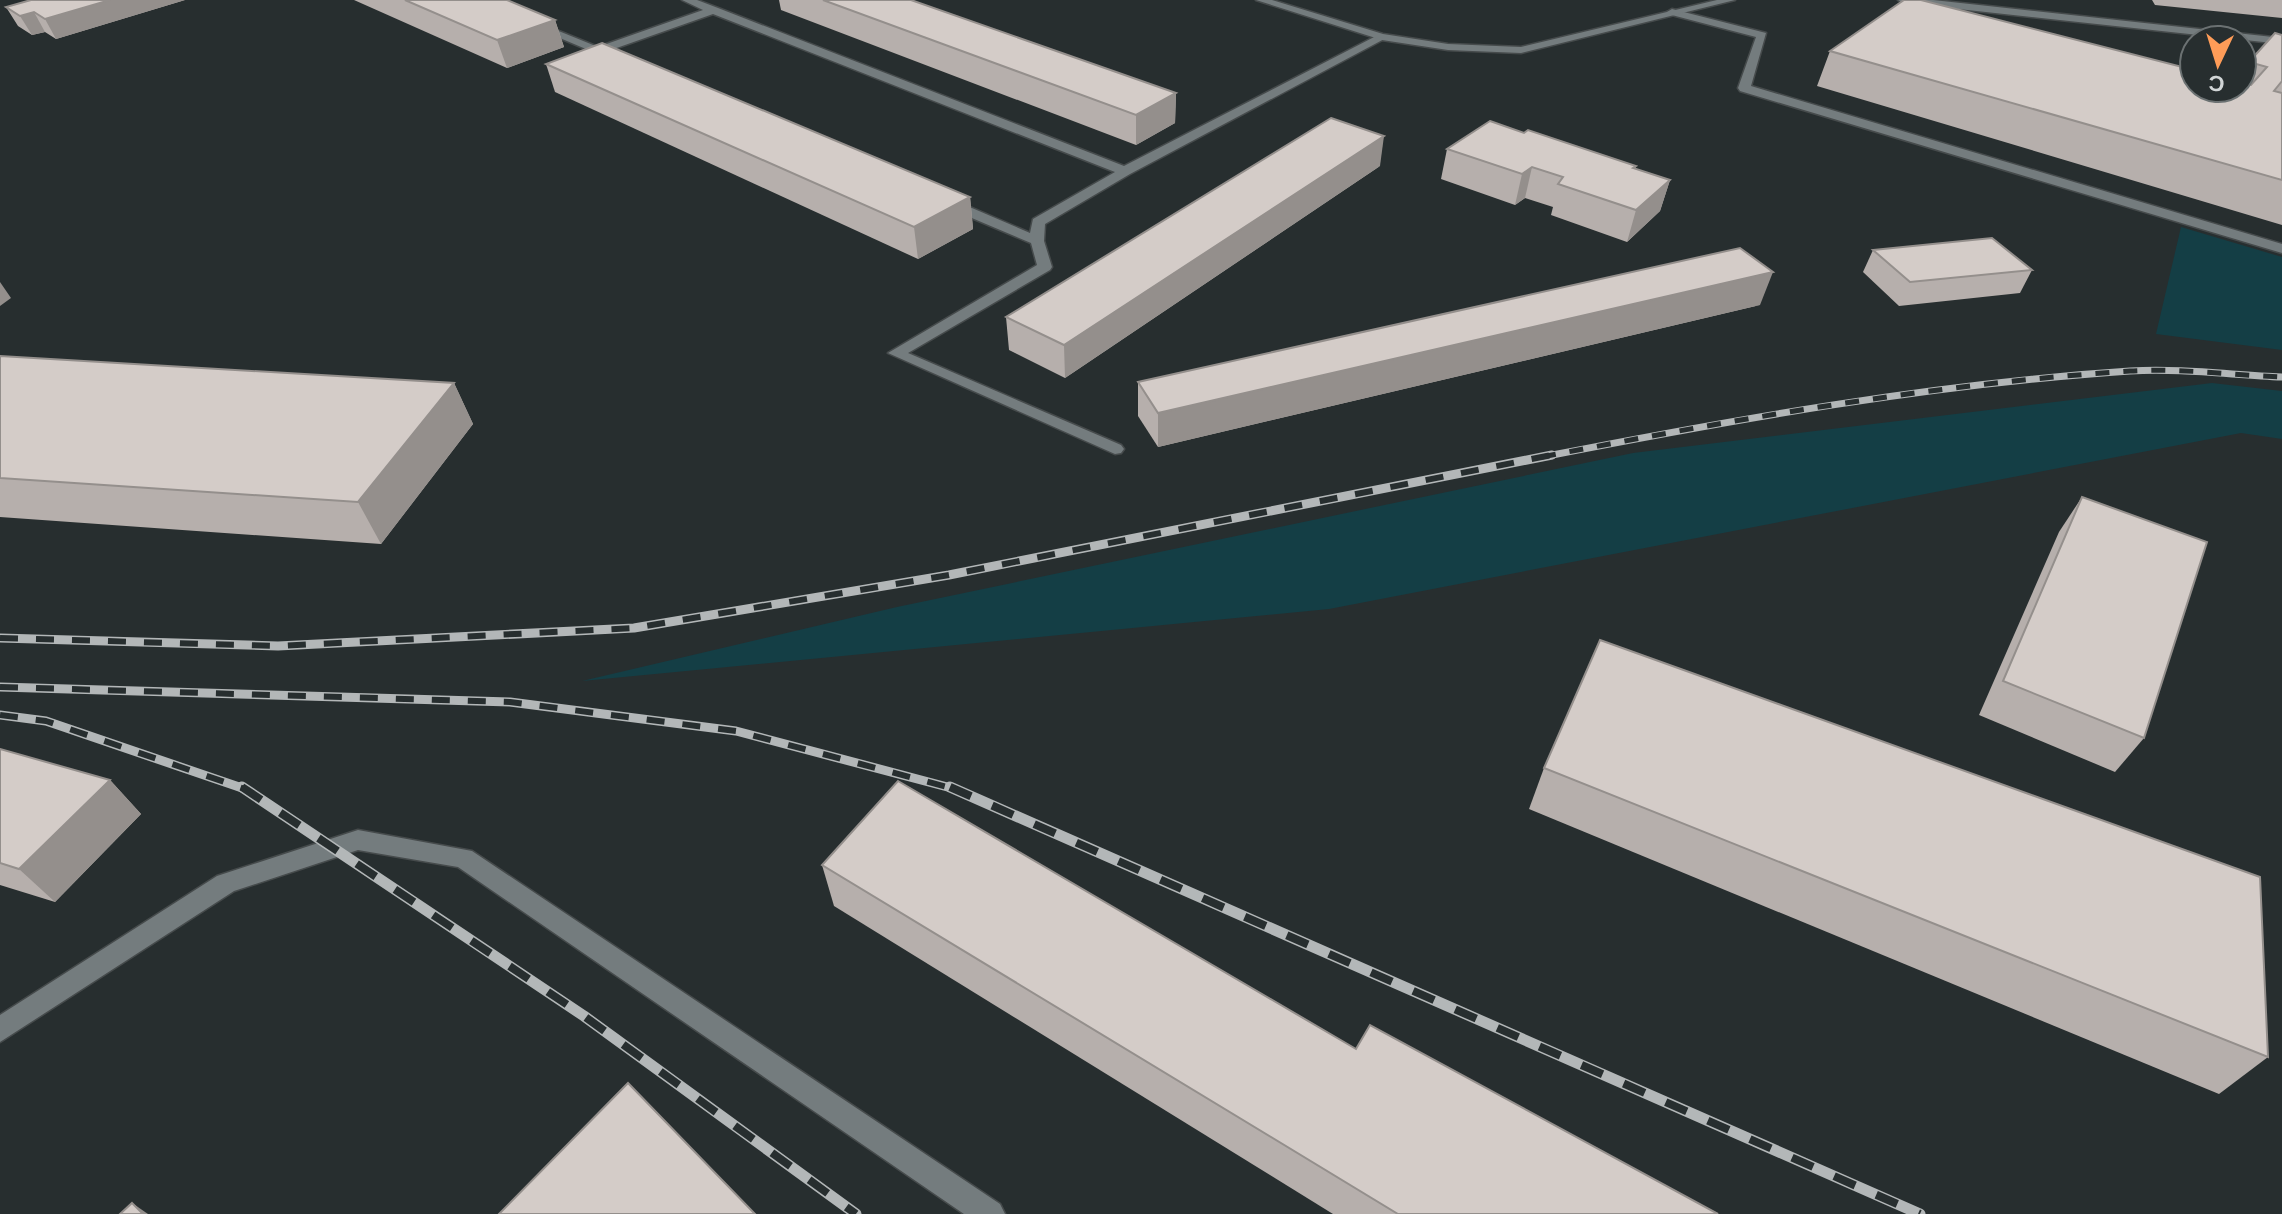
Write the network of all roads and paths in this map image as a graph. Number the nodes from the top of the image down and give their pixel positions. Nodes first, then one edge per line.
1 (687, 0) edge
2 (1261, 0) edge
3 (1730, 0) edge
4 (1903, 0) edge
5 (714, 10) junction
6 (1672, 12) junction
7 (516, 17) edge
8 (1382, 37) junction
9 (2282, 41) edge
10 (598, 51) junction
11 (627, 64) edge
12 (1125, 171) junction
13 (935, 197) edge
14 (1037, 241) junction
15 (2282, 249) edge
16 (1115, 449) dead end
17 (0, 1030) edge
18 (990, 1214) edge

1 - 5 main road
2 - 8 main road
3 - 6 main road
4 - 9 main road
5 - 10 main road
5 - 12 main road
6 - 8 main road
6 - 15 main road
7 - 10 main road
8 - 12 main road
10 - 11 main road
12 - 14 main road
13 - 14 main road
14 - 16 main road
17 - 18 main road

